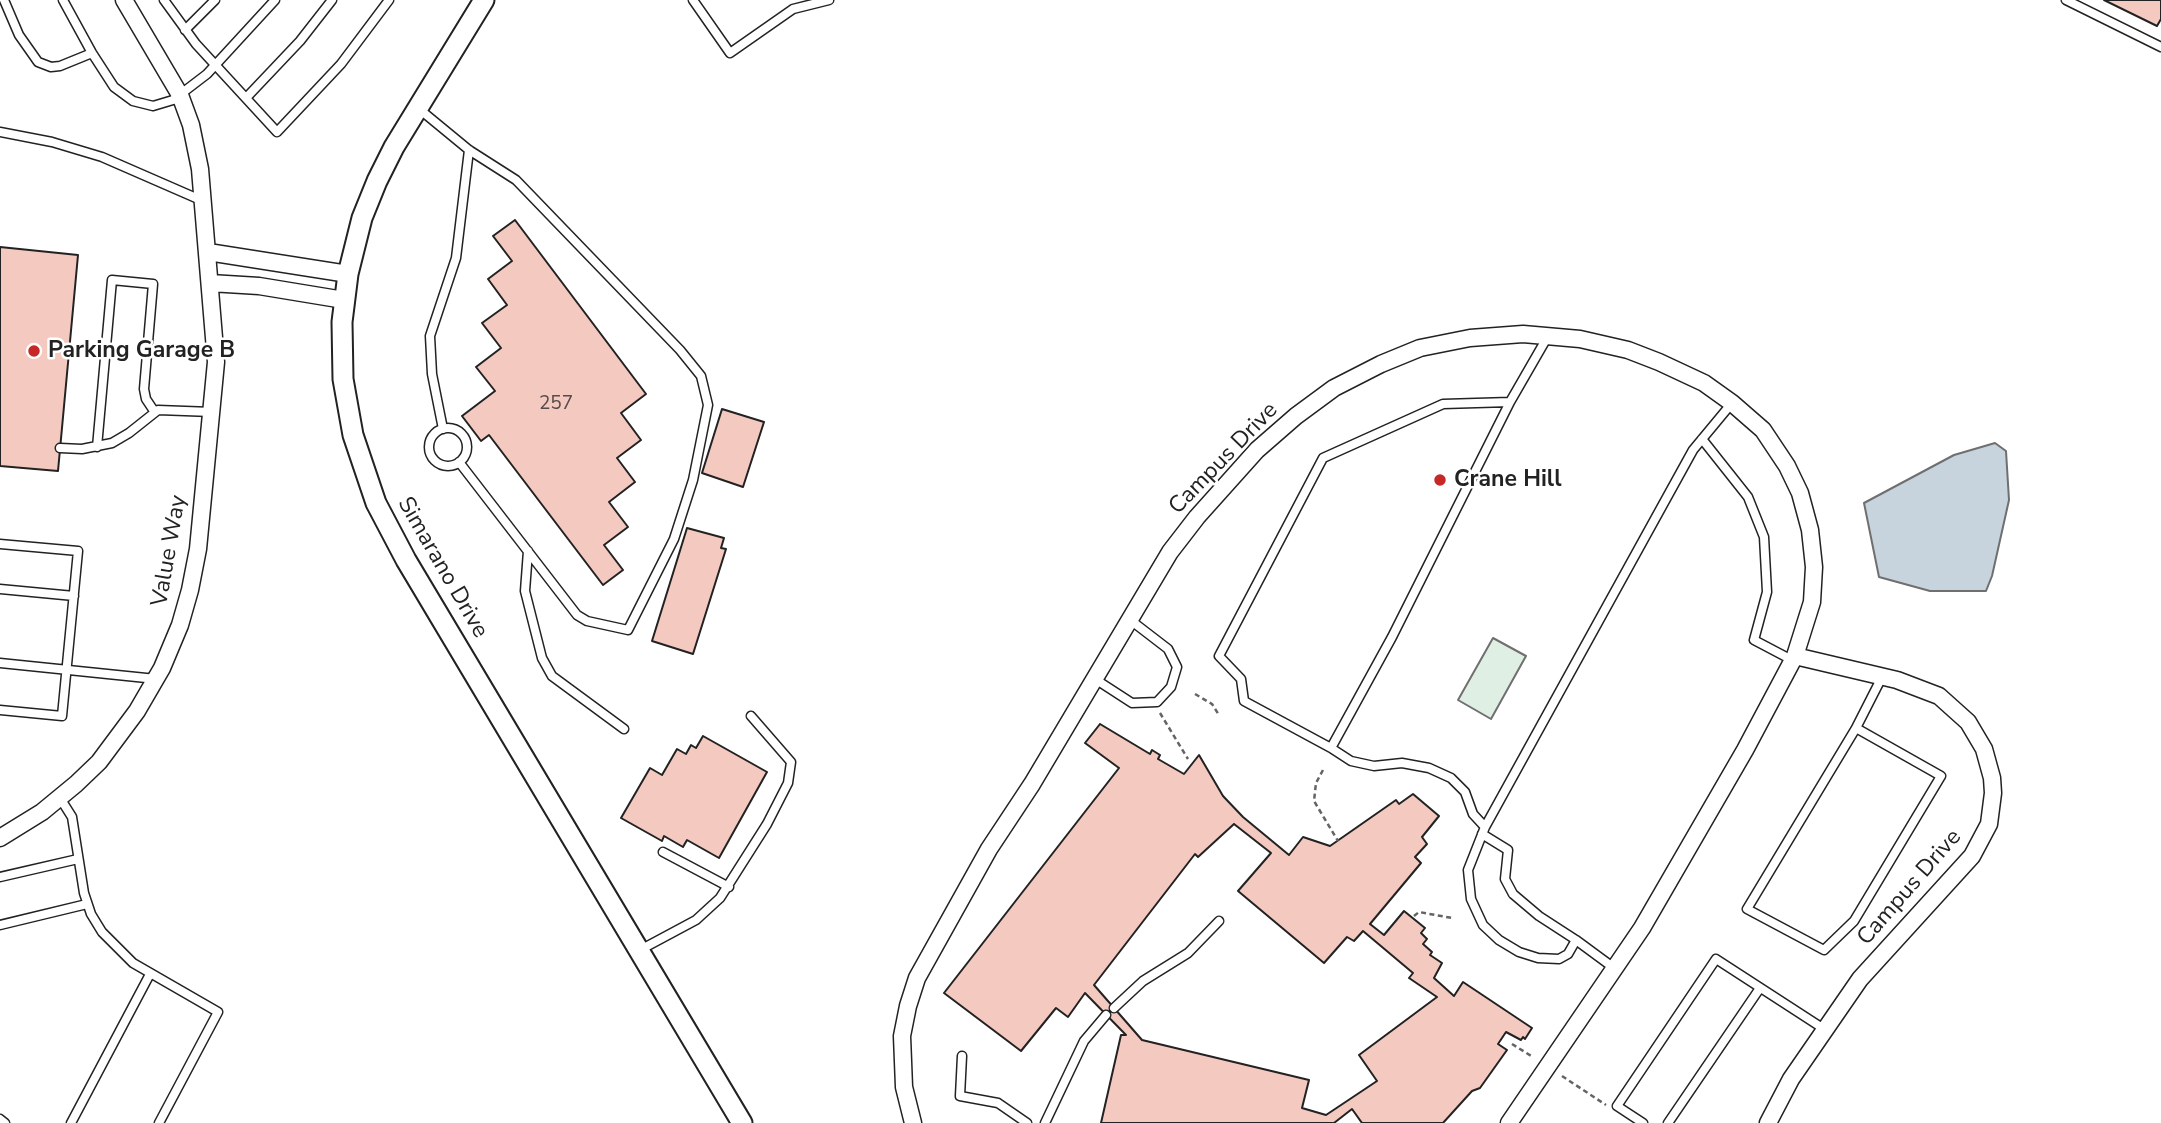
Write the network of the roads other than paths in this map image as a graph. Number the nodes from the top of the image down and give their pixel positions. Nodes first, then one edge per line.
1 (4, 0) edge
2 (63, 0) edge
3 (124, 0) edge
4 (164, 0) edge
5 (215, 0) edge
6 (275, 0) edge
7 (332, 0) edge
8 (389, 0) edge
9 (484, 0) edge
10 (693, 0) edge
11 (829, 0) edge
12 (2066, 0) edge
13 (794, 4) edge
14 (185, 30) junction
15 (2161, 47) edge
16 (92, 53) junction
17 (216, 65) junction
18 (180, 95) junction
19 (246, 98) junction
20 (418, 108) junction
21 (0, 132) edge
22 (469, 150) junction
23 (203, 201) junction
24 (208, 252) junction
25 (348, 274) junction
26 (211, 283) junction
27 (344, 300) junction
28 (1548, 336) junction
29 (1510, 402) junction
30 (1732, 402) junction
31 (154, 411) junction
32 (212, 412) junction
33 (443, 429) junction
34 (1702, 439) junction
35 (97, 447) junction
36 (60, 448) dead end
37 (459, 462) junction
38 (0, 544) edge
39 (528, 551) junction
40 (0, 589) edge
41 (74, 596) junction
42 (1129, 619) junction
43 (1794, 658) junction
44 (0, 663) edge
45 (67, 669) junction
46 (1883, 676) junction
47 (156, 679) junction
48 (1095, 679) junction
49 (0, 710) edge
50 (751, 716) dead end
51 (1856, 728) junction
52 (624, 729) dead end
53 (1331, 748) junction
54 (60, 799) junction
55 (1483, 830) junction
56 (0, 838) edge
57 (663, 852) dead end
58 (78, 859) junction
59 (0, 877) edge
60 (729, 887) junction
61 (87, 904) junction
62 (1219, 921) dead end
63 (0, 925) edge
64 (1576, 940) junction
65 (639, 951) junction
66 (1614, 968) junction
67 (150, 974) junction
68 (1760, 988) junction
69 (1114, 1008) dead end
70 (1106, 1015) dead end
71 (1824, 1029) junction
72 (962, 1056) dead end
73 (0, 1119) edge
74 (5, 1123) edge
75 (71, 1123) edge
76 (159, 1123) edge
77 (742, 1123) edge
78 (913, 1123) edge
79 (1027, 1123) edge
80 (1045, 1123) edge
81 (1509, 1123) edge
82 (1643, 1123) edge
83 (1668, 1123) edge
84 (1768, 1123) edge

1 - 16 lane
2 - 16 lane
3 - 18 street, Value Way
4 - 14 lane
5 - 14 lane
6 - 17 lane
7 - 19 lane
8 - 19 lane
9 - 20 street, Simarano Drive
10 - 13 lane
11 - 13 lane
12 - 15 lane
14 - 17 lane
16 - 18 lane
17 - 18 lane
17 - 19 lane
18 - 23 street, Value Way
20 - 22 lane
20 - 25 street, Simarano Drive
21 - 23 lane
22 - 33 lane
22 - 39 lane
23 - 24 street, Value Way
24 - 25 street
24 - 26 street, Value Way
25 - 27 street, Simarano Drive
26 - 27 street
26 - 32 street, Value Way
27 - 65 street, Simarano Drive
28 - 29 lane
28 - 30 street, Campus Drive
28 - 42 street, Campus Drive
29 - 53 lane
29 - 53 lane
30 - 34 lane
30 - 43 street, Campus Drive
31 - 32 lane
31 - 35 lane
31 - 35 lane
32 - 47 street, Value Way
33 - 37 lane
33 - 37 lane
34 - 43 lane
34 - 55 lane
35 - 36 lane
37 - 39 lane
38 - 41 lane
39 - 52 lane
40 - 41 lane
41 - 45 lane
42 - 48 street, Campus Drive
42 - 48 lane
43 - 46 street, Campus Drive
43 - 66 street, Campus Drive
44 - 45 lane
45 - 47 lane
45 - 49 lane
46 - 51 lane
46 - 71 street, Campus Drive
47 - 54 street, Value Way
48 - 78 street, Campus Drive
50 - 60 lane
51 - 51 lane
53 - 55 lane
54 - 56 street, Value Way
54 - 58 lane
55 - 64 lane
55 - 64 lane
57 - 60 lane
58 - 59 lane
58 - 61 lane
60 - 65 lane
61 - 63 lane
61 - 67 lane
62 - 69 lane
64 - 66 lane
65 - 77 street, Simarano Drive
66 - 81 street, Campus Drive
67 - 75 lane
67 - 76 lane
68 - 71 lane
68 - 82 lane
68 - 83 lane
70 - 80 lane
71 - 84 street, Campus Drive
72 - 79 lane
73 - 74 lane

